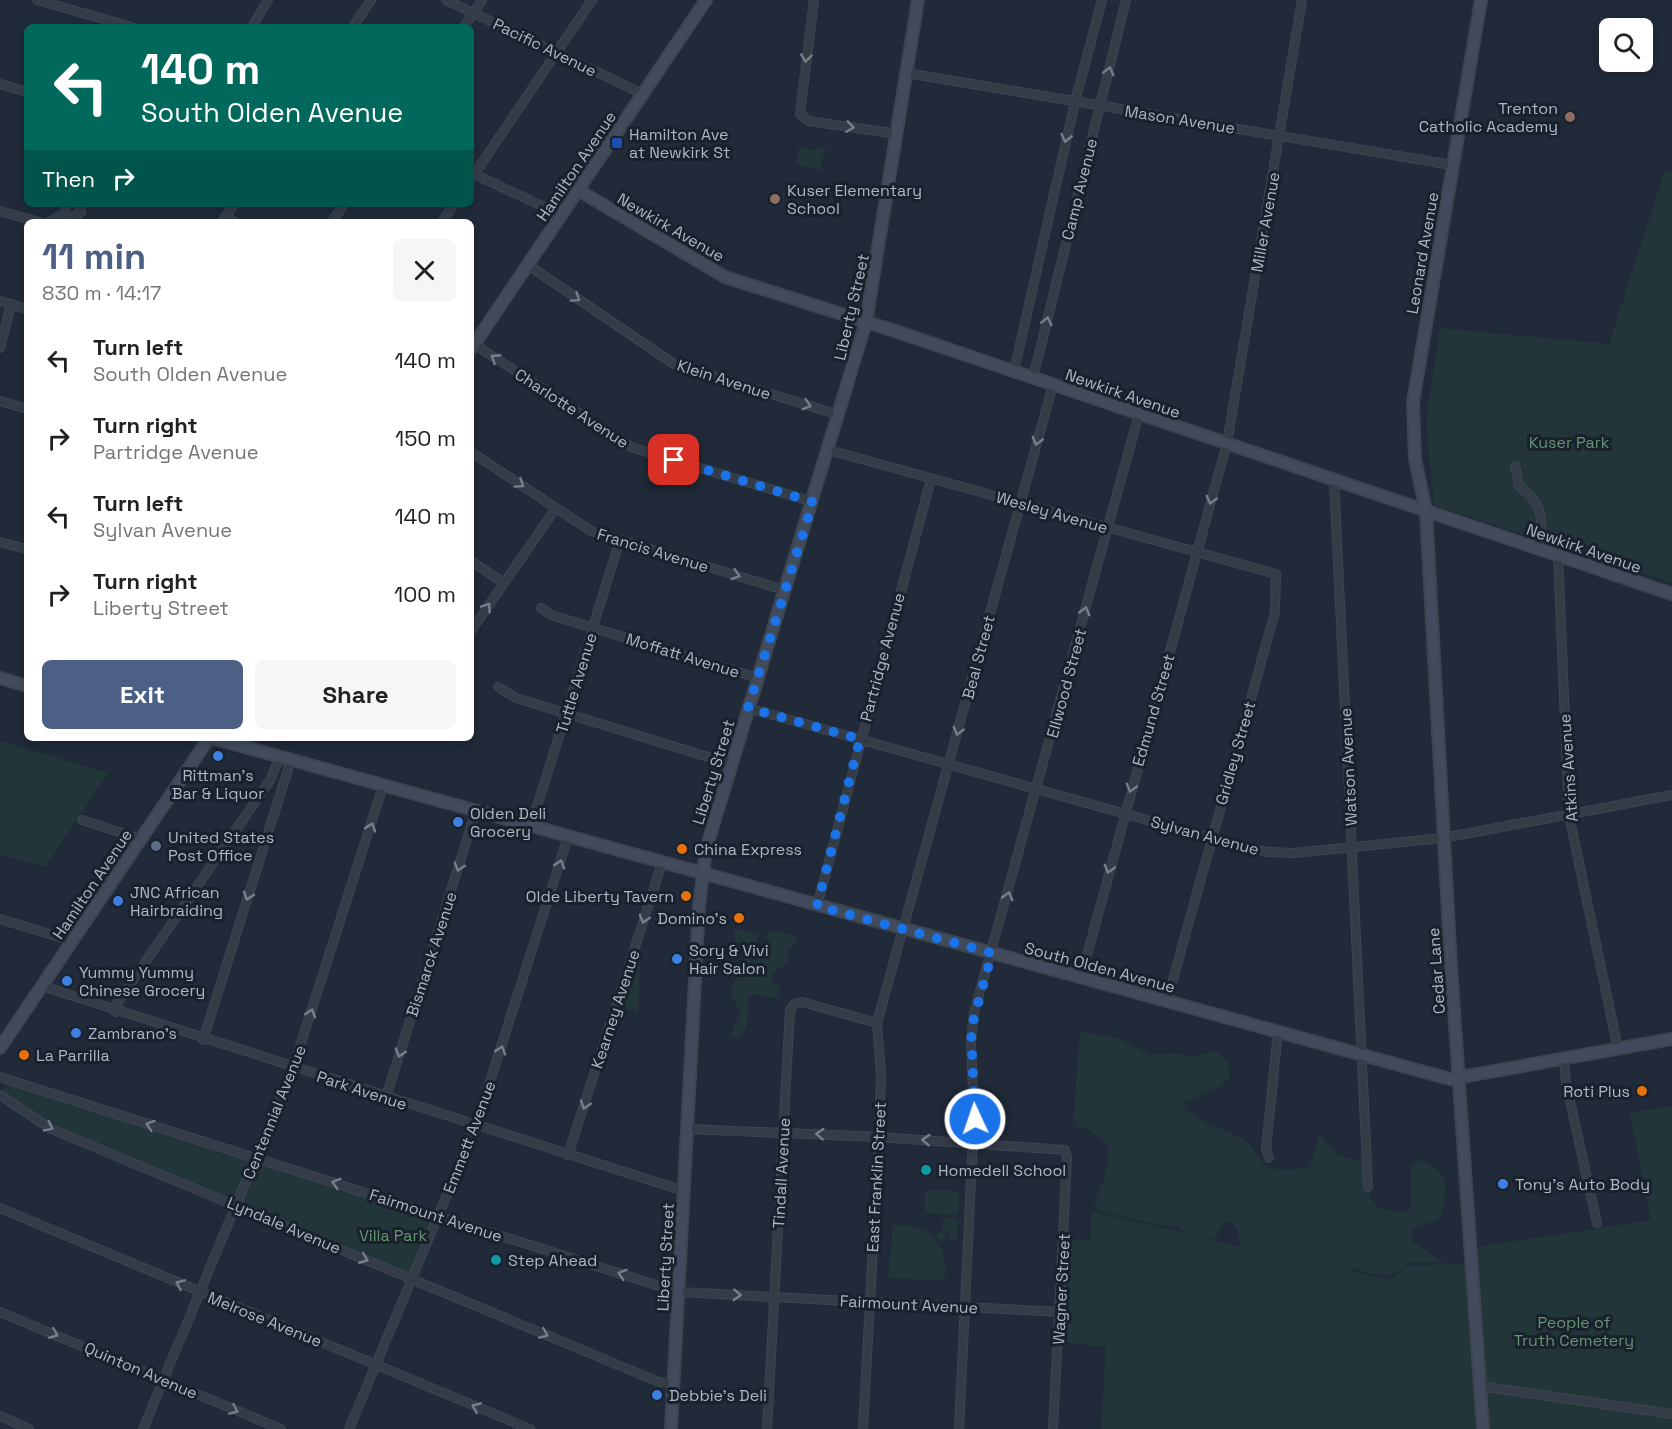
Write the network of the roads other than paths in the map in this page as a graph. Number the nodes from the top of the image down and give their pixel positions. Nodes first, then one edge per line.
1 (37, 0) edge
2 (268, 0) edge
3 (371, 0) edge
4 (446, 0) edge
5 (482, 0) edge
6 (592, 0) edge
7 (706, 0) edge
8 (814, 0) edge
9 (918, 0) edge
10 (1102, 0) edge
11 (1126, 0) edge
12 (1302, 0) edge
13 (1481, 0) edge
14 (474, 13) junction
15 (121, 24) edge
16 (254, 24) edge
17 (355, 24) edge
18 (466, 24) edge
19 (556, 53) junction
20 (907, 73) junction
21 (0, 84) edge
22 (24, 91) edge
23 (643, 94) junction
24 (1075, 102) junction
25 (1100, 106) junction
26 (897, 134) junction
27 (1280, 136) junction
28 (1452, 165) junction
29 (474, 172) edge
30 (474, 176) edge
31 (578, 190) junction
32 (66, 208) edge
33 (0, 211) edge
34 (561, 215) junction
35 (28, 219) edge
36 (53, 219) edge
37 (79, 219) edge
38 (528, 265) junction
39 (0, 301) edge
40 (11, 304) junction
41 (24, 308) edge
42 (866, 322) junction
43 (474, 341) edge
44 (474, 343) edge
45 (0, 348) edge
46 (1014, 371) junction
47 (1033, 378) junction
48 (1053, 385) junction
49 (0, 401) edge
50 (24, 408) edge
51 (1138, 414) junction
52 (839, 415) junction
53 (1227, 443) junction
54 (829, 450) junction
55 (474, 454) edge
56 (1515, 466) dead end
57 (930, 479) junction
58 (1334, 479) junction
59 (813, 502) junction
60 (1020, 502) junction
61 (555, 508) junction
62 (1426, 511) junction
63 (1108, 528) junction
64 (620, 540) junction
65 (0, 542) edge
66 (24, 548) edge
67 (1537, 548) junction
68 (1197, 552) junction
69 (1558, 555) junction
70 (474, 563) edge
71 (1275, 574) joint
72 (504, 583) junction
73 (784, 590) junction
74 (1672, 594) edge
75 (541, 608) dead end
76 (474, 627) edge
77 (593, 627) junction
78 (0, 678) edge
79 (758, 678) junction
80 (24, 685) edge
81 (498, 687) dead end
82 (748, 708) junction
83 (566, 713) junction
84 (860, 739) junction
85 (208, 741) edge
86 (221, 741) edge
87 (286, 759) junction
88 (732, 764) junction
89 (949, 764) junction
90 (265, 786) junction
91 (383, 786) junction
92 (1037, 789) junction
93 (1672, 795) edge
94 (279, 798) junction
95 (476, 811) junction
96 (1124, 812) junction
97 (1569, 815) junction
98 (82, 820) dead end
99 (531, 826) junction
100 (568, 837) junction
101 (140, 838) junction
102 (1212, 838) junction
103 (1443, 838) junction
104 (1352, 847) junction
105 (662, 863) junction
106 (702, 874) junction
107 (817, 906) junction
108 (0, 919) edge
109 (903, 929) junction
110 (72, 941) junction
111 (992, 953) junction
112 (1081, 977) junction
113 (42, 987) junction
114 (1167, 1001) junction
115 (116, 1012) junction
116 (877, 1023) junction
117 (6, 1030) edge
118 (1278, 1031) junction
119 (1672, 1039) edge
120 (203, 1040) junction
121 (0, 1048) edge
122 (1618, 1049) junction
123 (1363, 1056) junction
124 (1564, 1059) junction
125 (293, 1068) junction
126 (0, 1077) edge
127 (1458, 1079) junction
128 (0, 1095) edge
129 (386, 1097) junction
130 (476, 1125) junction
131 (687, 1129) junction
132 (783, 1133) junction
133 (879, 1137) junction
134 (973, 1143) junction
135 (568, 1155) junction
136 (255, 1158) junction
137 (1269, 1158) dead end
138 (1368, 1187) dead end
139 (684, 1191) junction
140 (236, 1206) junction
141 (0, 1208) edge
142 (438, 1215) junction
143 (1597, 1223) dead end
144 (412, 1278) junction
145 (200, 1292) junction
146 (678, 1292) junction
147 (774, 1296) junction
148 (869, 1302) junction
149 (964, 1306) junction
150 (0, 1312) edge
151 (1060, 1312) junction
152 (375, 1364) junction
153 (163, 1379) junction
154 (673, 1383) junction
155 (1480, 1386) junction
156 (1672, 1414) edge
157 (0, 1416) edge
158 (29, 1429) edge
159 (143, 1429) edge
160 (281, 1429) edge
161 (349, 1429) edge
162 (530, 1429) edge
163 (671, 1429) edge
164 (767, 1429) edge
165 (863, 1429) edge
166 (959, 1429) edge
167 (1053, 1429) edge
168 (1483, 1429) edge

1 - 15 street
2 - 16 street
3 - 17 street
4 - 14 street, Pacific Avenue
5 - 14 street
6 - 19 street
7 - 23 street, Hamilton Avenue
8 -> 26 street
9 - 20 street, Liberty Street
10 - 24 street, Camp Avenue
25 -> 11 street, Camp Avenue
12 - 27 street, Miller Avenue
13 - 28 street, Leonard Avenue
14 - 18 street
14 - 19 street, Pacific Avenue
19 - 23 street, Pacific Avenue
19 - 29 street
20 - 24 street, Mason Avenue
20 - 26 street, Liberty Street
21 - 22 street
23 - 31 street, Hamilton Avenue
24 - 25 street, Mason Avenue
24 -> 46 street, Camp Avenue
25 - 27 street, Mason Avenue
47 -> 25 street, Camp Avenue
26 - 42 street, Liberty Street
27 - 28 street, Mason Avenue
27 - 53 street, Miller Avenue
28 - 62 street, Leonard Avenue
30 - 34 street
31 - 34 street, Hamilton Avenue
31 - 42 street, Newkirk Avenue
32 - 36 street
32 - 37 street
33 - 35 street
34 - 38 street, Hamilton Avenue
38 - 43 street, Hamilton Avenue
38 -> 52 street, Klein Avenue
39 - 40 street
40 - 41 street
40 - 45 street
42 - 46 street, Newkirk Avenue
42 - 52 street, Liberty Street
59 -> 44 street, Charlotte Avenue
46 - 47 street, Newkirk Avenue
47 - 48 street, Newkirk Avenue
48 - 51 street, Newkirk Avenue
48 -> 60 street, Beal Street
49 - 50 street
51 - 53 street, Newkirk Avenue
51 - 63 street, Ellwood Street
52 - 54 street, Liberty Street
53 - 58 street, Newkirk Avenue
53 -> 68 street, Edmund Street
54 - 57 street, Wesley Avenue
54 - 59 street, Liberty Street
55 -> 61 street, Francis Avenue
56 - 67 street
57 - 60 street, Wesley Avenue
57 - 84 street, Partridge Avenue
58 - 62 street, Newkirk Avenue
58 - 104 street, Watson Avenue
59 - 73 street, Liberty Street
60 - 63 street, Wesley Avenue
60 -> 89 street, Beal Street
61 - 64 street, Francis Avenue
61 - 72 street
62 - 67 street, Newkirk Avenue
62 - 103 street, Cedar Lane
63 - 68 street, Wesley Avenue
92 -> 63 street, Ellwood Street
64 -> 73 street, Francis Avenue
64 - 77 street, Tuttle Avenue
65 - 66 street
67 - 69 street, Newkirk Avenue
68 - 71 street, Wesley Avenue
68 -> 96 street, Edmund Street
69 - 74 street, Newkirk Avenue
69 - 97 street, Atkins Avenue
70 - 72 street
71 - 102 street, Gridley Street
76 -> 72 street
73 - 79 street, Liberty Street
75 - 77 street, Moffatt Avenue
77 - 79 street, Moffatt Avenue
77 - 83 street, Tuttle Avenue
78 - 80 street
79 - 82 street, Liberty Street
81 - 83 street
82 - 84 street, Sylvan Avenue
82 - 88 street, Liberty Street
83 - 88 street
83 - 99 street, Tuttle Avenue
84 - 89 street, Sylvan Avenue
84 - 107 street, Partridge Avenue
85 - 101 street, Hamilton Avenue
86 - 87 street, South Olden Avenue
87 - 90 street
87 - 91 street, South Olden Avenue
87 - 94 street
88 - 106 street, Liberty Street
89 - 92 street, Sylvan Avenue
89 - 109 street, Beal Street
90 - 94 street
90 - 115 street
91 - 95 street, South Olden Avenue
125 -> 91 street, Centennial Avenue
92 - 96 street, Sylvan Avenue
111 -> 92 street, Ellwood Street
93 - 97 street, Sylvan Avenue
94 -> 120 street
95 - 99 street, South Olden Avenue
95 -> 129 street, Bismarck Avenue
96 - 102 street, Sylvan Avenue
96 -> 112 street, Edmund Street
97 - 103 street, Sylvan Avenue
97 - 122 street, Atkins Avenue
98 - 101 street
99 - 100 street, South Olden Avenue
100 - 105 street, South Olden Avenue
130 -> 100 street, Emmett Avenue
101 - 110 street, Hamilton Avenue
102 - 104 street, Sylvan Avenue
102 - 114 street, Gridley Street
103 - 104 street, Sylvan Avenue
103 - 127 street, Cedar Lane
104 - 123 street, Watson Avenue
105 - 106 street, South Olden Avenue
105 -> 135 street, Kearney Avenue
106 - 107 street, South Olden Avenue
106 - 131 street, Liberty Street
107 - 109 street, South Olden Avenue
108 - 110 street
109 - 111 street, South Olden Avenue
109 - 116 street, East Franklin Street
110 - 113 street, Hamilton Avenue
111 - 112 street, South Olden Avenue
111 - 134 street, Ellwood Street
112 - 114 street, South Olden Avenue
113 - 115 street, Park Avenue
113 - 117 street, Hamilton Avenue
114 - 118 street, South Olden Avenue
115 - 120 street, Park Avenue
116 - 132 street, Tindall Avenue
116 - 133 street, East Franklin Street
117 - 121 street, Hamilton Avenue
118 - 123 street, South Olden Avenue
118 - 137 street
119 - 122 street, South Olden Avenue
120 - 125 street, Park Avenue
122 - 124 street, South Olden Avenue
123 - 127 street, South Olden Avenue
123 - 138 street, Watson Avenue
124 - 127 street, South Olden Avenue
124 - 143 street
125 - 129 street, Park Avenue
125 - 136 street, Centennial Avenue
136 -> 126 street, Fairmount Avenue
127 - 155 street, Cedar Lane
128 -> 140 street, Lyndale Avenue
129 - 130 street, Park Avenue
130 - 135 street, Park Avenue
130 - 142 street, Emmett Avenue
131 - 132 street
131 - 139 street, Liberty Street
133 -> 132 street
132 - 147 street, Tindall Avenue
134 -> 133 street
133 - 148 street, East Franklin Street
134 - 149 street, Ellwood Street
134 - 151 street, Wagner Street
135 - 139 street, Park Avenue
136 - 140 street, Centennial Avenue
142 -> 136 street, Fairmount Avenue
139 - 146 street, Liberty Street
140 -> 144 street, Lyndale Avenue
140 - 145 street, Centennial Avenue
145 -> 141 street, Melrose Avenue
142 - 144 street, Emmett Avenue
146 -> 142 street, Fairmount Avenue
144 - 152 street, Emmett Avenue
144 -> 154 street, Lyndale Avenue
145 - 152 street, Melrose Avenue
145 - 153 street, Centennial Avenue
146 -> 147 street, Fairmount Avenue
146 - 154 street, Liberty Street
147 - 148 street, Fairmount Avenue
147 - 164 street, Tindall Avenue
148 - 149 street, Fairmount Avenue
148 - 165 street, East Franklin Street
149 - 151 street, Fairmount Avenue
149 - 166 street, Ellwood Street
150 -> 153 street, Quinton Avenue
151 - 167 street, Wagner Street
152 - 161 street, Emmett Avenue
162 -> 152 street, Melrose Avenue
153 - 159 street, Centennial Avenue
153 -> 160 street, Quinton Avenue
154 - 163 street, Liberty Street
155 - 156 street
155 - 168 street, Cedar Lane
157 - 158 street

